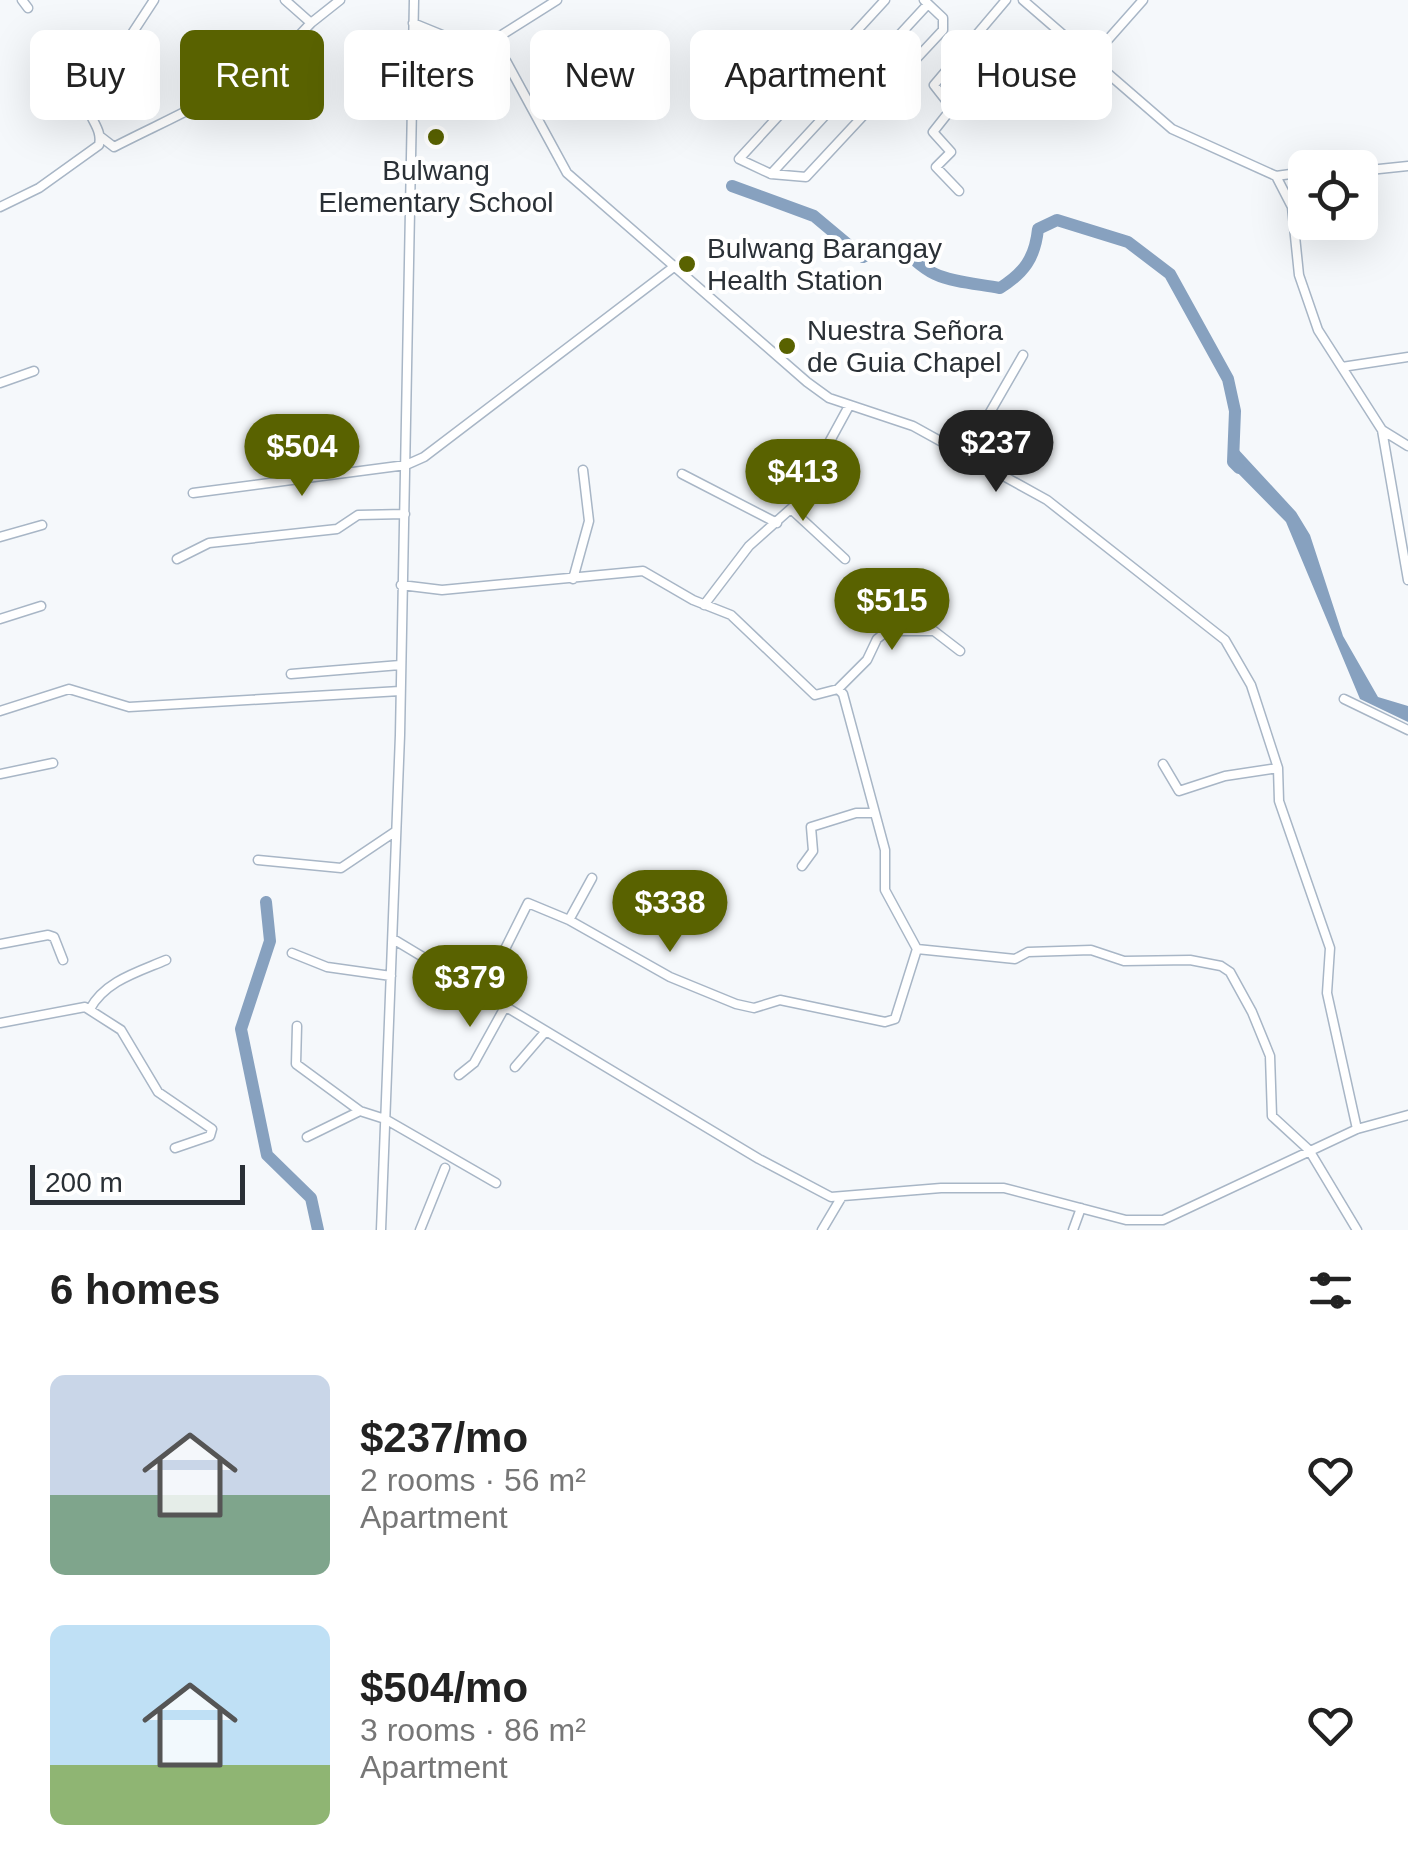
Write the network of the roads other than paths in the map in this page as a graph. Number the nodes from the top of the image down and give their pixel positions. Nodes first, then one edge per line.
1 (154, 0) edge
2 (285, 0) edge
3 (340, 0) edge
4 (414, 0) edge
5 (556, 0) edge
6 (886, 0) edge
7 (1006, 0) edge
8 (1022, 0) edge
9 (1143, 0) edge
10 (926, 2) edge
11 (311, 23) junction
12 (413, 23) junction
13 (432, 30) edge
14 (509, 30) edge
15 (858, 30) edge
16 (901, 30) edge
17 (1055, 30) edge
18 (1112, 35) edge
19 (921, 51) edge
20 (510, 68) edge
21 (1112, 80) edge
22 (775, 120) edge
23 (819, 120) edge
24 (857, 120) edge
25 (101, 136) junction
26 (1408, 166) edge
27 (1378, 169) edge
28 (771, 174) junction
29 (1288, 174) edge
30 (1276, 176) junction
31 (959, 192) dead end
32 (0, 208) edge
33 (675, 266) junction
34 (1022, 355) dead end
35 (1408, 357) edge
36 (1342, 367) junction
37 (34, 371) dead end
38 (0, 382) edge
39 (849, 406) junction
40 (1382, 430) junction
41 (1408, 446) edge
42 (966, 454) junction
43 (406, 465) junction
44 (583, 470) dead end
45 (682, 474) dead end
46 (194, 493) dead end
47 (792, 509) junction
48 (405, 514) junction
49 (777, 523) junction
50 (42, 525) dead end
51 (0, 536) edge
52 (844, 558) dead end
53 (177, 559) dead end
54 (573, 579) junction
55 (1408, 580) edge
56 (401, 585) junction
57 (704, 605) junction
58 (40, 606) dead end
59 (0, 619) edge
60 (960, 651) dead end
61 (400, 665) junction
62 (290, 674) dead end
63 (838, 689) junction
64 (400, 691) junction
65 (1344, 699) dead end
66 (0, 711) edge
67 (1408, 730) edge
68 (53, 762) dead end
69 (1163, 764) dead end
70 (1278, 768) junction
71 (0, 774) edge
72 (874, 813) junction
73 (396, 830) junction
74 (258, 860) dead end
75 (802, 866) dead end
76 (592, 878) dead end
77 (569, 920) junction
78 (393, 940) junction
79 (0, 944) edge
80 (917, 949) junction
81 (292, 953) dead end
82 (63, 960) dead end
83 (166, 960) dead end
84 (392, 976) junction
85 (482, 994) junction
86 (504, 1007) junction
87 (90, 1009) junction
88 (0, 1024) edge
89 (297, 1026) dead end
90 (546, 1031) junction
91 (515, 1068) dead end
92 (459, 1075) dead end
93 (360, 1111) junction
94 (1408, 1114) edge
95 (386, 1119) junction
96 (1358, 1129) junction
97 (307, 1136) dead end
98 (174, 1148) dead end
99 (1310, 1150) junction
100 (444, 1168) dead end
101 (496, 1183) dead end
102 (841, 1198) junction
103 (1081, 1208) junction
104 (384, 1229) edge
105 (420, 1230) edge
106 (822, 1230) edge
107 (1074, 1230) edge
108 (1357, 1230) edge

1 - 25 street
2 - 11 street
3 - 11 street
4 - 12 street
5 - 14 street
6 - 15 street
7 - 31 street
8 - 17 street
9 - 18 street
10 - 16 street
10 - 19 street
11 - 25 street
12 - 13 street
12 - 43 street
20 - 33 street
21 - 30 street
22 - 28 street
23 - 28 street
24 - 28 street
25 - 32 street
26 - 27 street
29 - 30 street
30 - 36 street
33 - 39 street
33 - 43 street
34 - 42 street
35 - 36 street
36 - 40 street
37 - 38 street
39 - 42 street
39 - 47 street
40 - 41 street
40 - 55 street
42 - 70 street
43 - 46 street
43 - 48 street
44 - 54 street
45 - 49 street
47 - 49 street
47 - 52 street
48 - 53 street
48 - 56 street
49 - 57 street
50 - 51 street
54 - 56 street
54 - 57 street
56 - 61 street
57 - 63 street
58 - 59 street
60 - 63 street
61 - 62 street
61 - 64 street
63 - 72 street
64 - 66 street
64 - 73 street
65 - 67 street
68 - 71 street
69 - 70 street
70 - 96 street
72 - 75 street
72 - 80 street
73 - 74 street
73 - 78 street
76 - 77 street
77 - 80 street
77 - 85 street
78 - 84 street
78 - 85 street
79 - 82 street
80 - 99 street
81 - 84 street
83 - 87 street
84 - 95 street
85 - 86 street
86 - 90 street
86 - 92 street
87 - 88 street
87 - 98 street
89 - 93 street
90 - 91 street
90 - 102 street
93 - 95 street
93 - 97 street
94 - 96 street
95 - 101 street
95 - 104 street
96 - 99 street
99 - 103 street
99 - 108 street
100 - 105 street
102 - 103 street
102 - 106 street
103 - 107 street

